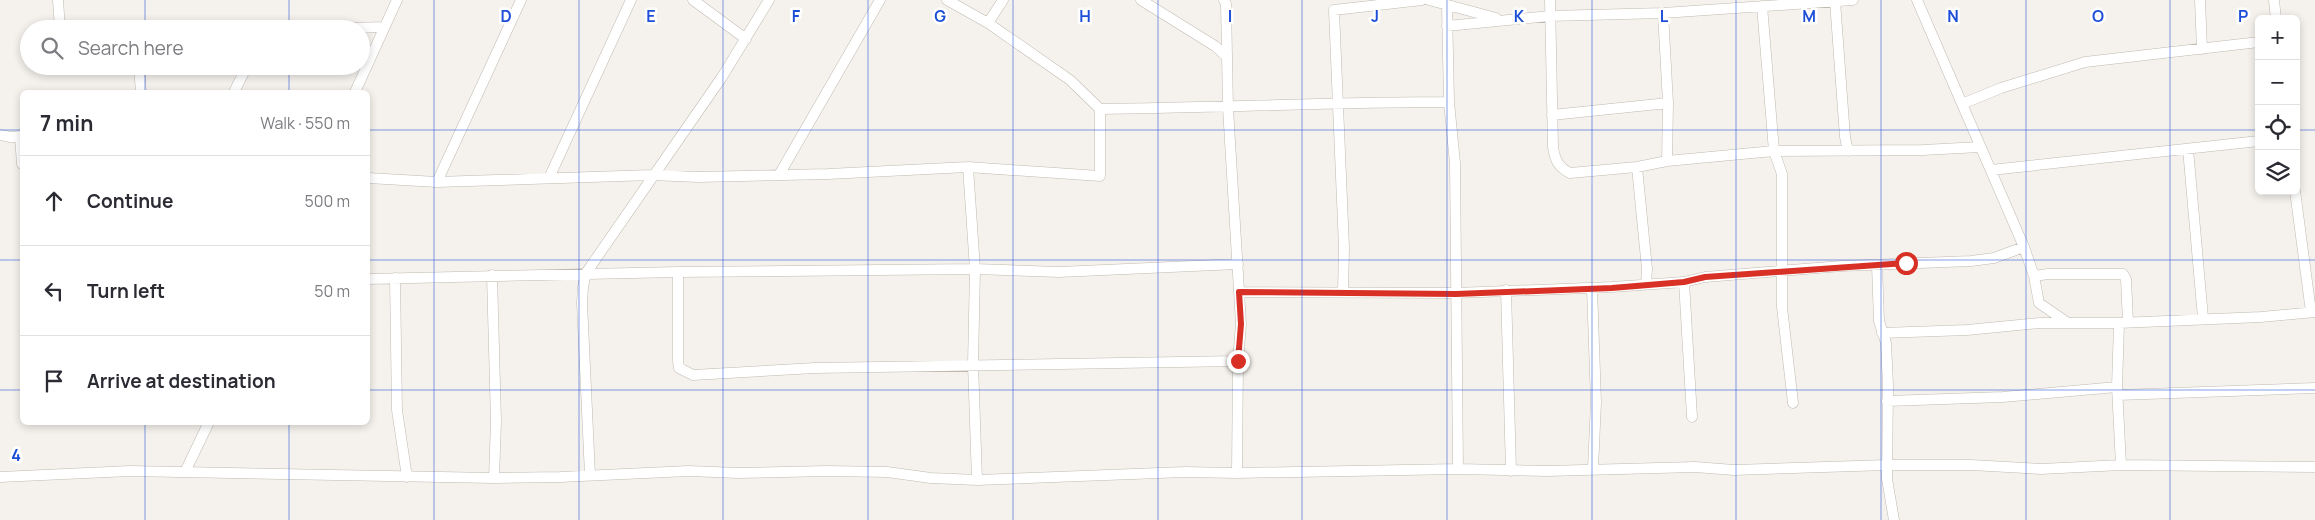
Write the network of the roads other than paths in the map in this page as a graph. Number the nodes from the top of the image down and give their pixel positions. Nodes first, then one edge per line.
1 (58, 0) edge
2 (397, 0) edge
3 (521, 0) edge
4 (631, 0) edge
5 (693, 0) edge
6 (768, 0) edge
7 (880, 0) edge
8 (947, 0) edge
9 (1003, 0) edge
10 (1141, 0) edge
11 (1224, 0) edge
12 (1422, 0) edge
13 (1429, 0) edge
14 (1550, 0) edge
15 (1853, 0) edge
16 (1917, 0) edge
17 (2200, 0) edge
18 (2274, 0) edge
19 (1835, 1) junction
20 (1447, 6) junction
21 (1762, 6) junction
22 (1663, 12) junction
23 (2276, 15) edge
24 (1550, 16) junction
25 (59, 20) edge
26 (1506, 20) junction
27 (988, 23) junction
28 (1447, 26) junction
29 (370, 27) edge
30 (384, 27) junction
31 (746, 39) junction
32 (2255, 42) edge
33 (2202, 49) junction
34 (1226, 56) junction
35 (370, 58) edge
36 (140, 75) edge
37 (242, 75) edge
38 (363, 75) edge
39 (141, 90) edge
40 (235, 90) edge
41 (356, 90) edge
42 (1338, 102) junction
43 (1448, 102) junction
44 (1668, 103) junction
45 (1962, 104) junction
46 (1228, 108) junction
47 (1100, 109) junction
48 (1552, 114) junction
49 (0, 135) edge
50 (20, 136) edge
51 (2255, 141) edge
52 (1980, 147) junction
53 (2188, 149) junction
54 (1774, 151) junction
55 (1848, 151) junction
56 (1667, 161) junction
57 (968, 167) junction
58 (1637, 167) junction
59 (1991, 170) junction
60 (779, 174) junction
61 (652, 175) junction
62 (370, 178) edge
63 (549, 178) junction
64 (437, 182) junction
65 (2296, 195) edge
66 (2024, 247) junction
67 (1238, 264) junction
68 (1877, 265) junction
69 (975, 269) junction
70 (1781, 271) junction
71 (678, 272) junction
72 (586, 273) junction
73 (492, 275) junction
74 (2034, 276) junction
75 (395, 278) junction
76 (370, 279) edge
77 (1684, 282) junction
78 (1646, 284) junction
79 (1592, 288) junction
80 (1506, 290) junction
81 (1239, 292) junction
82 (1343, 292) junction
83 (1456, 294) junction
84 (2039, 303) junction
85 (2313, 312) edge
86 (2203, 318) junction
87 (2124, 322) junction
88 (2040, 323) junction
89 (2068, 323) junction
90 (1882, 333) junction
91 (1238, 361) junction
92 (972, 364) junction
93 (2315, 388) edge
94 (2117, 391) junction
95 (1887, 401) junction
96 (1792, 404) dead end
97 (1692, 417) dead end
98 (208, 425) edge
99 (1887, 465) junction
100 (2121, 465) junction
101 (2315, 467) edge
102 (1458, 469) junction
103 (1593, 469) junction
104 (1511, 471) junction
105 (184, 472) junction
106 (1237, 473) junction
107 (590, 475) junction
108 (0, 477) edge
109 (407, 477) junction
110 (494, 478) junction
111 (977, 480) junction
112 (1894, 520) edge

1 - 25 street
2 - 30 street
3 - 64 street
4 - 63 street
5 - 31 street
6 - 31 street
7 - 60 street
8 - 27 street
9 - 27 street
10 - 34 street
11 - 34 street
12 - 42 street
13 - 20 street
14 - 24 street
15 - 19 street
16 - 45 street
17 - 33 street
18 - 23 street
19 - 21 street
19 - 55 street
20 - 26 street
20 - 28 street
21 - 22 street
21 - 54 street
22 - 24 street
22 - 44 street
24 - 26 street
24 - 48 street
26 - 28 street
27 - 47 street
28 - 43 street
29 - 30 street
30 - 35 street
31 - 61 street
32 - 33 street
33 - 45 street
34 - 46 street
36 - 39 street
37 - 40 street
38 - 41 street
42 - 43 street
42 - 46 street
42 - 82 street
43 - 83 street
44 - 48 street
44 - 56 street
45 - 52 street
46 - 47 street
46 - 67 street
47 - 57 street
48 - 58 street
49 - 50 street
51 - 53 street
52 - 55 street
52 - 59 street
53 - 59 street
53 - 86 street
54 - 55 street
54 - 56 street
54 - 70 street
56 - 58 street
57 - 60 street
57 - 69 street
58 - 78 street
59 - 66 street
60 - 61 street
61 - 63 street
61 - 72 street
62 - 64 street
63 - 64 street
65 - 85 street
66 - 68 street
66 - 74 street
67 - 69 street
67 - 81 street
68 - 70 street
68 - 90 street
69 - 71 street
69 - 92 street
70 - 77 street
70 - 96 street
71 - 72 street
71 - 92 street
72 - 73 street
72 - 107 street
73 - 75 street
73 - 110 street
74 - 84 street
74 - 87 street
75 - 76 street
75 - 109 street
77 - 78 street
77 - 97 street
78 - 79 street
79 - 80 street
79 - 103 street
80 - 83 street
80 - 104 street
81 - 82 street
81 - 91 street
82 - 83 street
83 - 102 street
84 - 88 street
84 - 89 street
85 - 86 street
86 - 87 street
87 - 89 street
87 - 94 street
88 - 89 street
88 - 90 street
90 - 95 street
91 - 92 street
91 - 106 street
92 - 111 street
93 - 94 street
94 - 95 street
94 - 100 street
95 - 99 street
98 - 105 street
99 - 100 street
99 - 103 street
99 - 112 street
100 - 101 street
102 - 104 street
102 - 106 street
103 - 104 street
105 - 108 street
105 - 109 street
106 - 111 street
107 - 110 street
107 - 111 street
109 - 110 street

